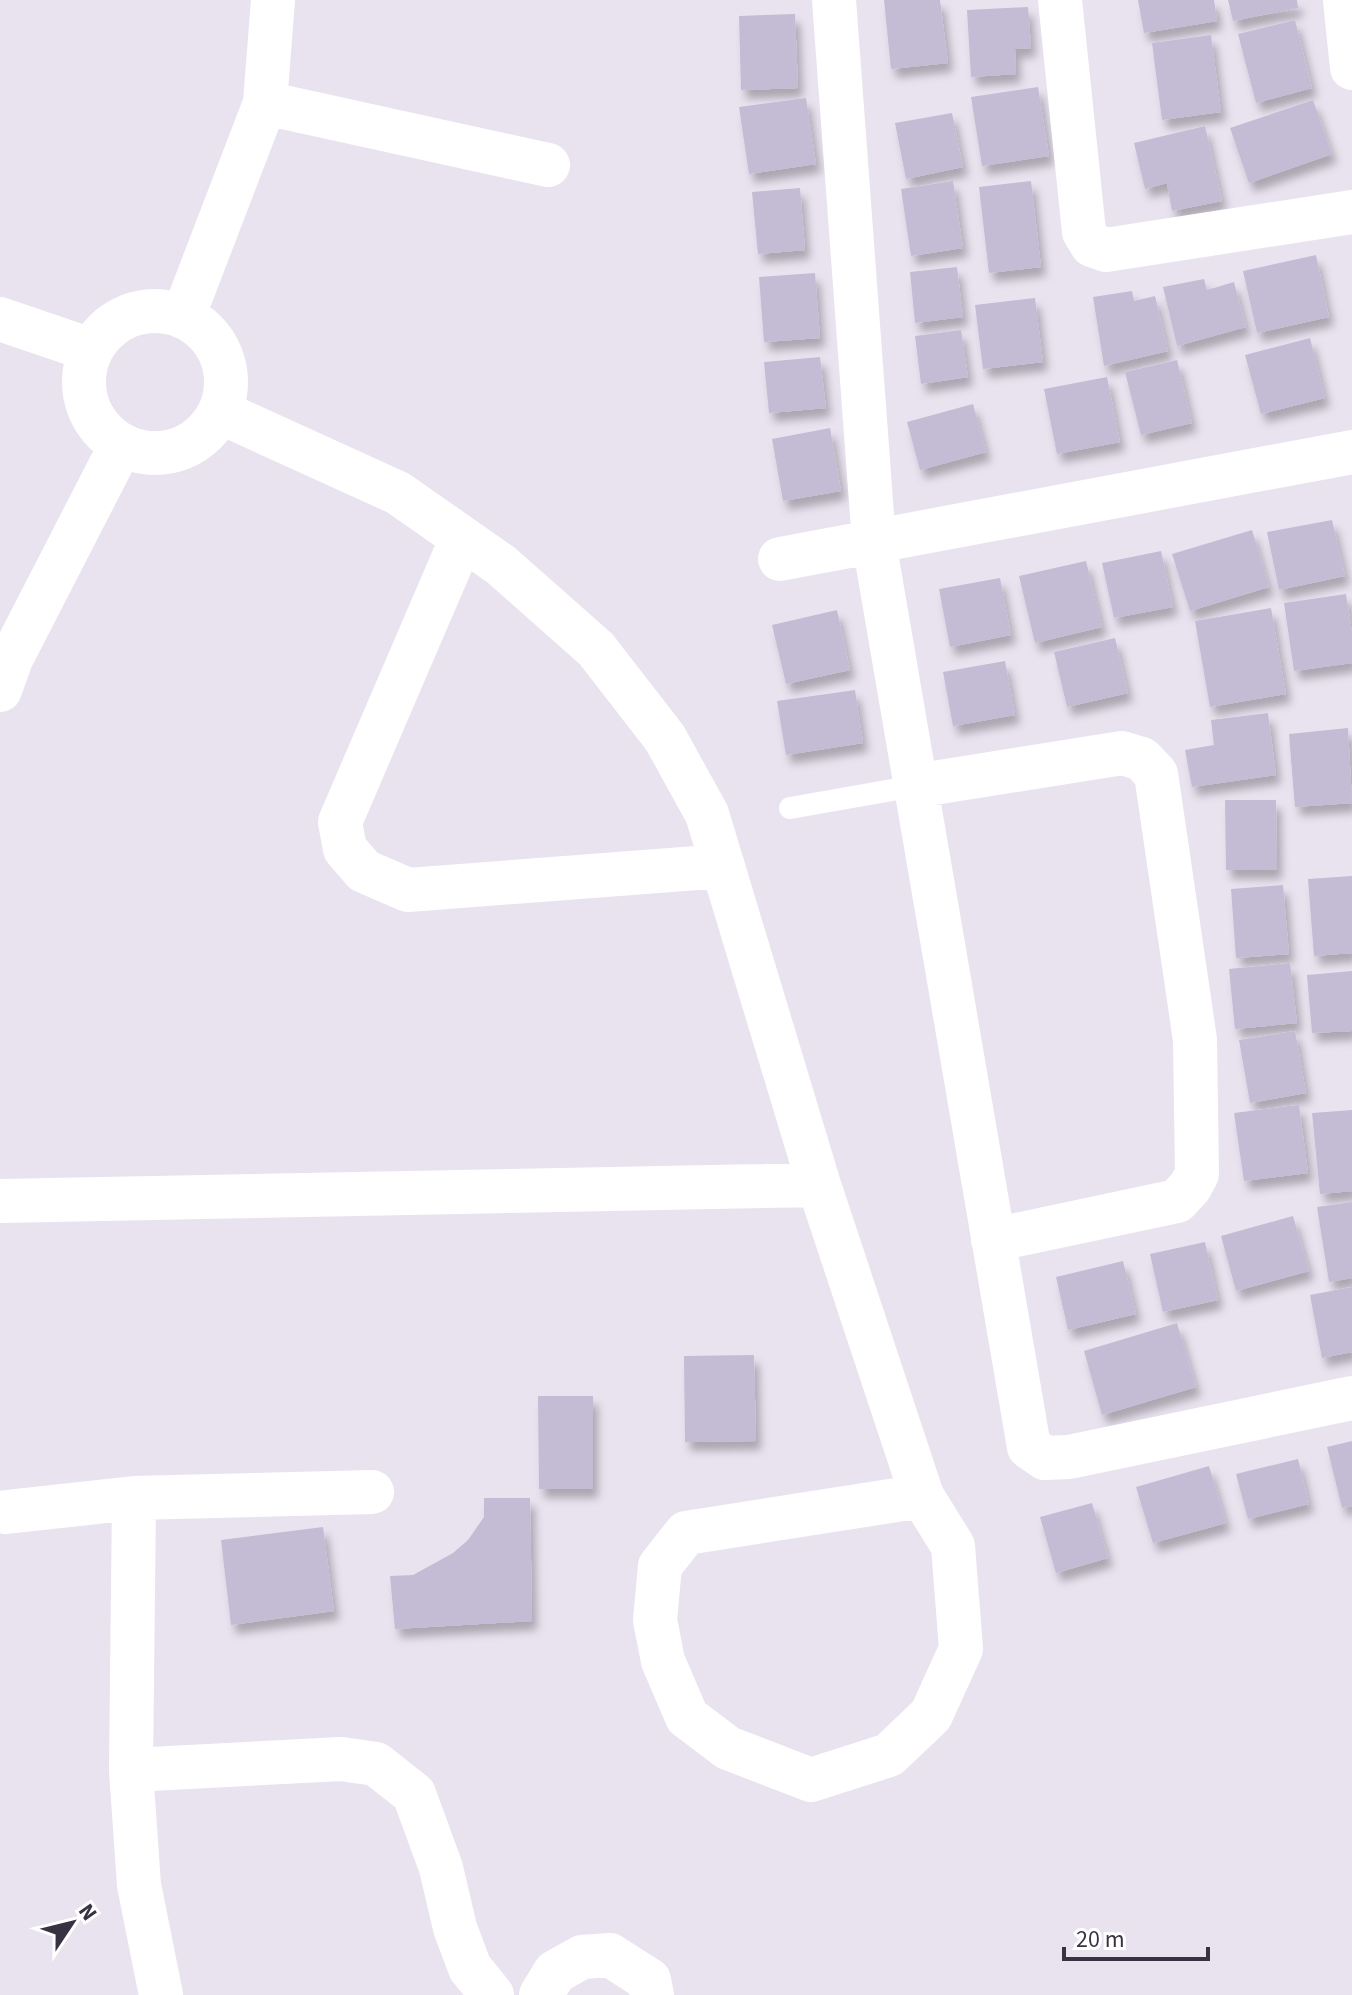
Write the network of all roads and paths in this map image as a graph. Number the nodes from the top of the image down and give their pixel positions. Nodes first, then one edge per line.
1 (273, 0) edge
2 (834, 0) edge
3 (1060, 0) edge
4 (1345, 0) edge
5 (1352, 68) edge
6 (265, 103) junction
7 (548, 165) dead end
8 (1352, 212) edge
9 (183, 317) junction
10 (0, 319) edge
11 (91, 350) junction
12 (220, 412) junction
13 (121, 445) junction
14 (1352, 452) edge
15 (462, 538) junction
16 (874, 542) junction
17 (780, 559) dead end
18 (0, 690) edge
19 (915, 786) junction
20 (790, 808) dead end
21 (723, 866) junction
22 (819, 1185) junction
23 (0, 1201) edge
24 (993, 1240) junction
25 (1352, 1398) edge
26 (372, 1492) dead end
27 (922, 1496) junction
28 (134, 1498) junction
29 (2, 1516) edge
30 (131, 1770) junction
31 (161, 1995) edge
32 (492, 1995) edge
33 (541, 1995) edge
34 (652, 1995) edge

1 - 6 street
2 - 16 street
3 - 8 street
4 - 5 street
6 - 7 street
6 - 9 street
9 - 11 street
9 - 12 street
10 - 11 street
11 - 13 street
12 - 13 street
12 - 15 street
13 - 18 street
14 - 16 street
15 - 21 street
15 - 21 street
16 - 17 street
16 - 19 street
19 - 20 lane
19 - 24 street
19 - 24 street
21 - 22 street
22 - 23 street
22 - 27 street
24 - 25 street
26 - 28 street
27 - 27 street
28 - 29 street
28 - 30 street
30 - 31 street
30 - 32 street
33 - 34 street

